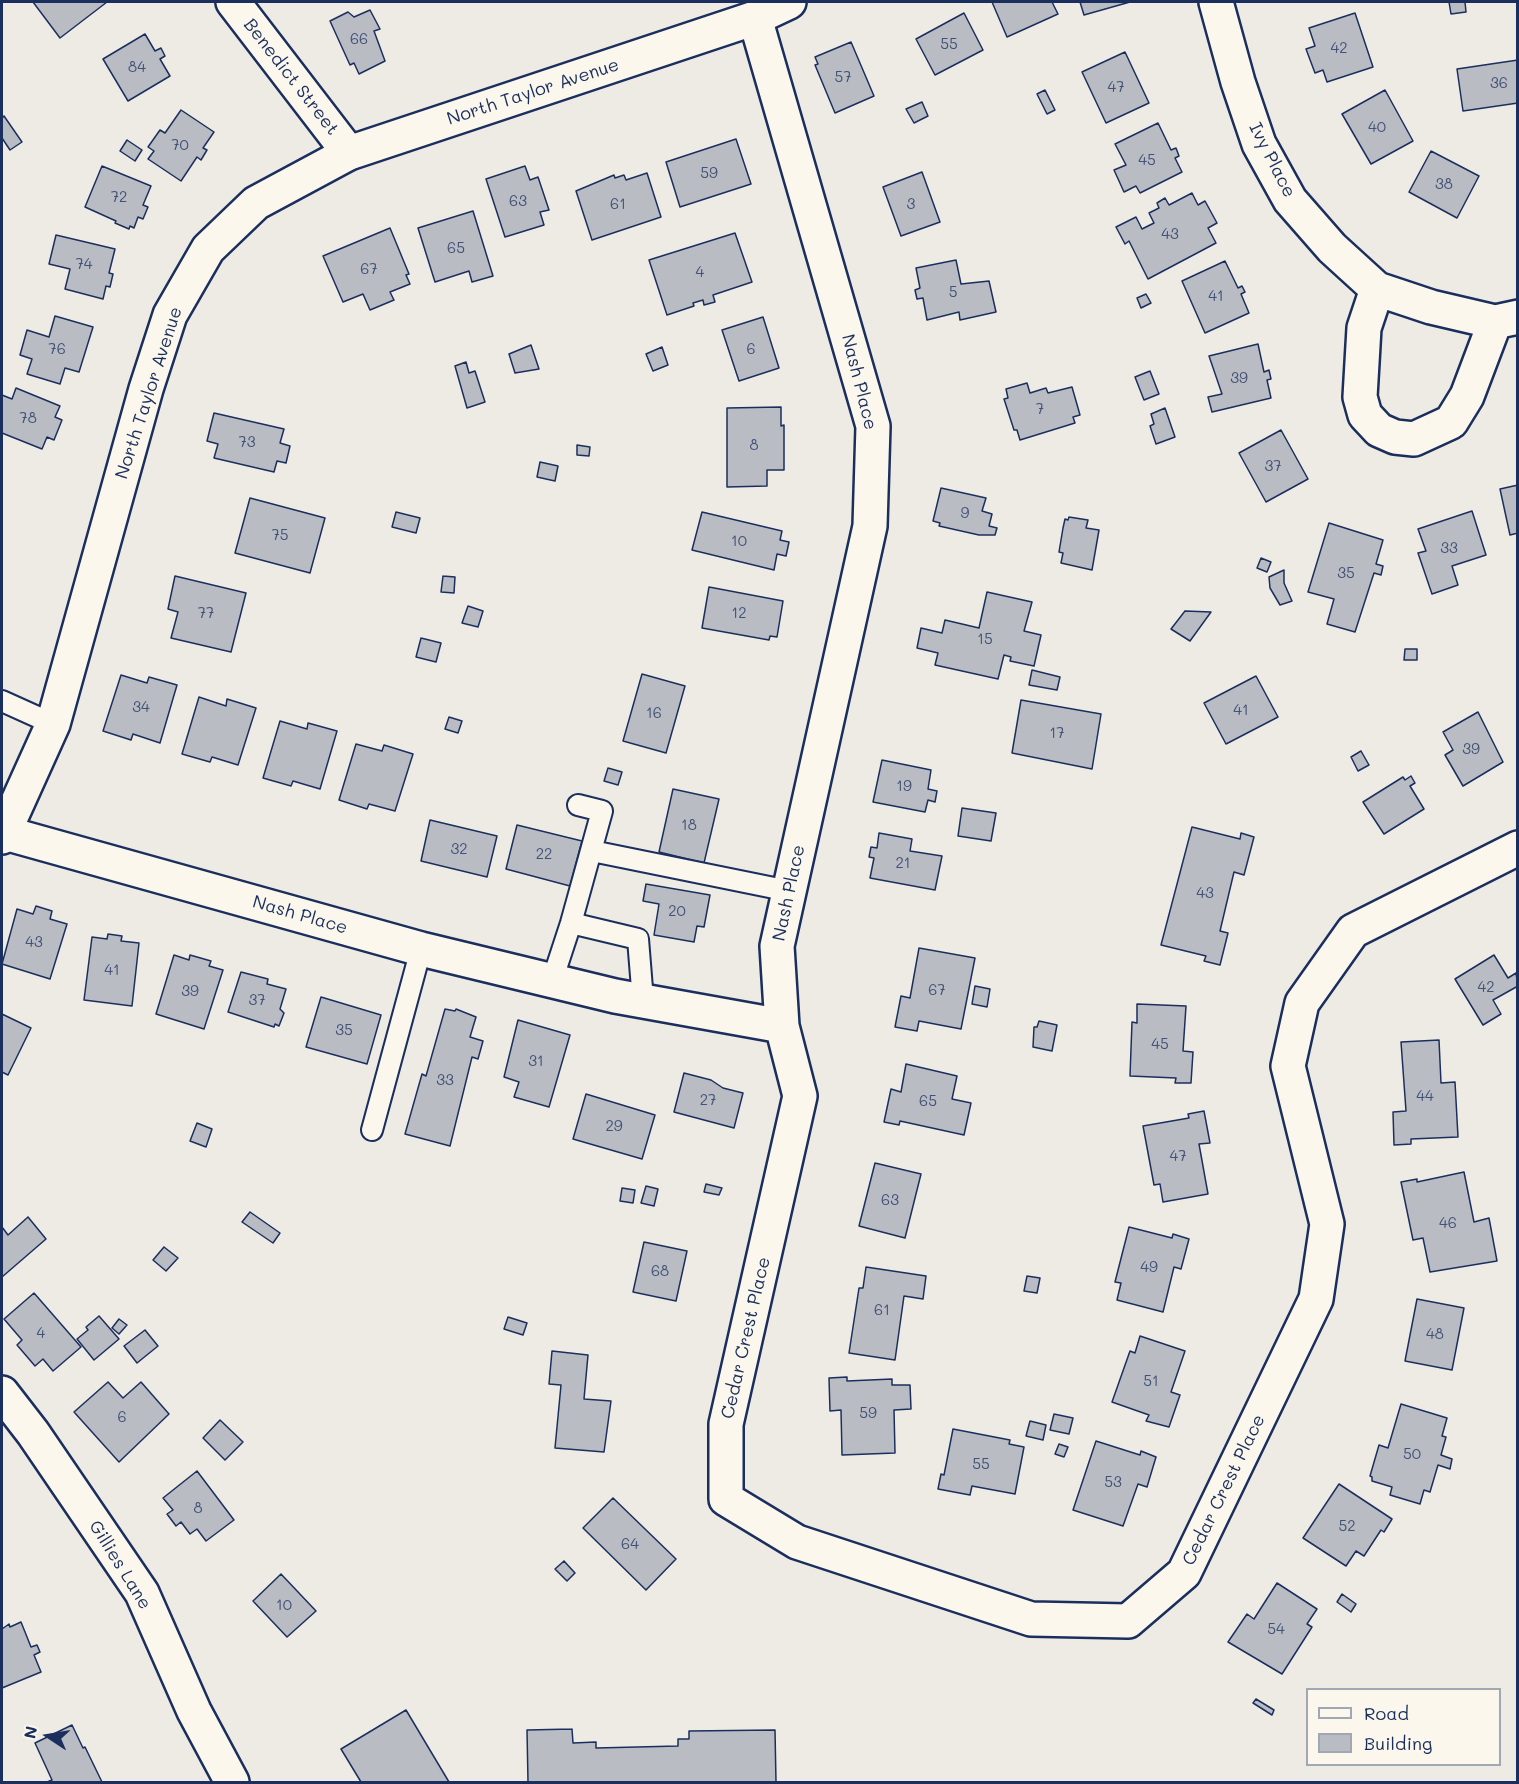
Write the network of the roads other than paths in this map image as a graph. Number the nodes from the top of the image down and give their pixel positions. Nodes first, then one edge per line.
1 (233, 2) edge
2 (789, 2) edge
3 (1216, 2) edge
4 (755, 18) junction
5 (350, 153) junction
6 (1377, 289) junction
7 (1506, 320) edge
8 (2, 701) edge
9 (53, 724) junction
10 (578, 805) dead end
11 (3, 835) edge
12 (1518, 848) edge
13 (592, 851) junction
14 (789, 891) junction
15 (571, 923) junction
16 (420, 949) junction
17 (552, 981) junction
18 (643, 1002) junction
19 (782, 1026) junction
20 (372, 1131) dead end
21 (2, 1394) edge
22 (232, 1782) edge

1 - 5 street, Benedict Street
2 - 4 street, North Taylor Avenue
3 - 6 street, Ivy Place
4 - 5 street, North Taylor Avenue
4 - 14 street, Nash Place
5 - 9 street, North Taylor Avenue
6 - 7 street, Ivy Place
6 - 7 street, Ivy Place
8 - 9 lane
9 - 11 street, North Taylor Avenue
10 - 13 lane
11 - 16 street, Nash Place
12 - 19 street, Cedar Crest Place
13 - 14 lane
13 - 15 lane
14 - 19 street, Nash Place
15 - 17 lane
15 - 18 lane
16 - 17 street, Nash Place
16 - 20 lane
17 - 18 street, Nash Place
18 - 19 street, Nash Place
21 - 22 street, Gillies Lane

